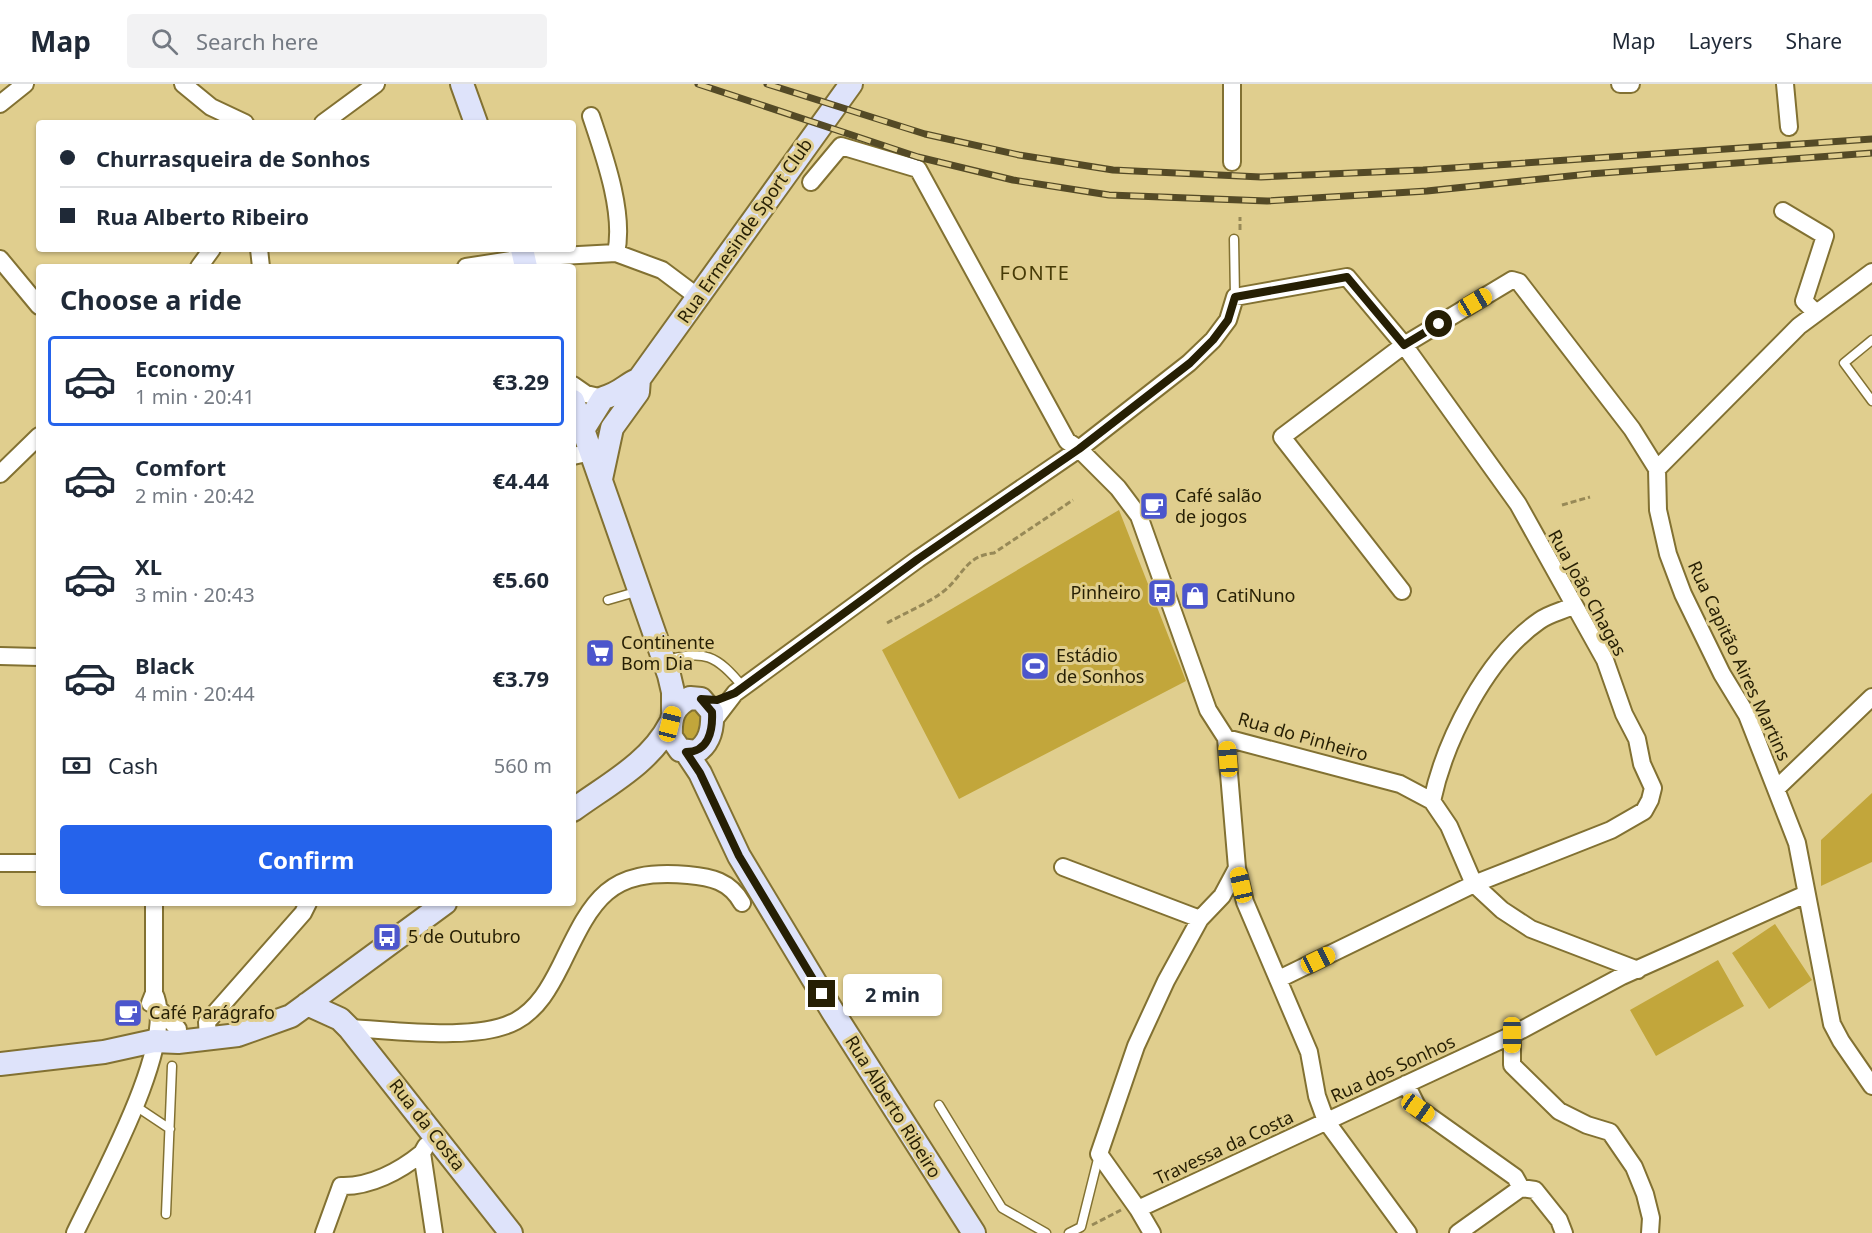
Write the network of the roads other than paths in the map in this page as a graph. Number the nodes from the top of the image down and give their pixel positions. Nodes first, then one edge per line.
1 (25, 84) edge
2 (183, 84) edge
3 (376, 84) edge
4 (462, 84) edge
5 (851, 84) edge
6 (1232, 84) edge
7 (1620, 84) edge
8 (1631, 84) edge
9 (1785, 84) edge
10 (0, 104) edge
11 (591, 116) dead end
12 (238, 120) edge
13 (327, 120) edge
14 (475, 120) edge
15 (1789, 128) dead end
16 (1232, 162) dead end
17 (811, 182) dead end
18 (1783, 211) dead end
19 (1234, 239) dead end
20 (616, 254) junction
21 (524, 258) edge
22 (0, 259) edge
23 (485, 264) edge
24 (1872, 272) edge
25 (698, 297) junction
26 (1235, 297) junction
27 (36, 302) edge
28 (1815, 312) junction
29 (1872, 340) edge
30 (1404, 345) junction
31 (639, 379) junction
32 (576, 387) edge
33 (603, 398) junction
34 (1872, 400) edge
35 (576, 409) edge
36 (612, 428) junction
37 (583, 430) junction
38 (36, 439) edge
39 (1079, 449) junction
40 (582, 454) edge
41 (1658, 469) junction
42 (0, 474) edge
43 (601, 479) junction
44 (640, 591) junction
45 (1402, 591) dead end
46 (608, 600) dead end
47 (1573, 606) junction
48 (0, 656) edge
49 (36, 657) edge
50 (667, 668) junction
51 (739, 690) junction
52 (1872, 698) edge
53 (683, 708) junction
54 (711, 729) junction
55 (1226, 738) junction
56 (683, 751) junction
57 (639, 762) junction
58 (1776, 789) junction
59 (710, 795) junction
60 (1432, 801) junction
61 (576, 808) edge
62 (0, 863) edge
63 (36, 863) edge
64 (1063, 867) dead end
65 (1237, 868) junction
66 (1474, 884) junction
67 (1806, 894) junction
68 (742, 903) dead end
69 (154, 906) edge
70 (306, 906) edge
71 (441, 906) edge
72 (1200, 919) junction
73 (1638, 970) junction
74 (1279, 979) junction
75 (329, 989) junction
76 (154, 993) junction
77 (307, 1004) junction
78 (159, 1009) junction
79 (345, 1024) junction
80 (178, 1029) junction
81 (1512, 1035) junction
82 (208, 1038) junction
83 (154, 1041) junction
84 (0, 1064) edge
85 (172, 1066) dead end
86 (1406, 1084) junction
87 (1872, 1086) edge
88 (134, 1105) junction
89 (939, 1106) dead end
90 (1326, 1121) junction
91 (170, 1129) junction
92 (428, 1144) junction
93 (1099, 1154) junction
94 (1521, 1188) junction
95 (1131, 1209) junction
96 (166, 1214) dead end
97 (973, 1232) edge
98 (75, 1233) edge
99 (324, 1233) edge
100 (434, 1233) edge
101 (511, 1233) edge
102 (1046, 1233) edge
103 (1069, 1233) edge
104 (1152, 1233) edge
105 (1408, 1233) edge
106 (1458, 1233) edge
107 (1564, 1233) edge
108 (1650, 1233) edge

1 - 10 street
2 - 12 street
3 - 13 street
4 - 14 main road
5 - 25 main road, Rua Ermesinde Sport Club
6 - 16 street
7 - 8 street
9 - 15 street
11 - 20 street
17 - 39 street, Rua do Pinheiro
18 - 28 street
19 - 26 lane
20 - 21 street
20 - 25 street
21 - 23 street
22 - 27 street
24 - 28 street
25 - 31 main road, Rua Ermesinde Sport Club
26 - 30 street
26 - 39 street
28 - 41 street
29 - 34 lane
30 - 41 street
30 - 45 street
30 - 47 street, Rua João Chagas
31 - 33 main road, Rua Ermesinde Sport Club
31 - 36 main road, Rua Ermesinde Sport Club
32 - 33 street
33 - 37 main road
35 - 37 main road
36 - 37 main road
36 - 43 main road, Rua Ermesinde Sport Club
37 - 40 main road
38 - 42 street
39 - 51 street
39 - 55 street, Rua do Pinheiro
40 - 43 main road
41 - 58 street, Rua Capitão Aires Martins
43 - 44 main road
44 - 46 lane
44 - 50 main road
47 - 60 street
47 - 66 street, Rua João Chagas
48 - 49 street
50 - 51 lane
50 - 53 main road
51 - 53 street
51 - 54 street
52 - 58 street
53 - 54 main road
53 - 56 main road
53 - 57 main road
54 - 56 main road
54 - 59 main road, Rua Alberto Ribeiro
55 - 60 street, Rua do Pinheiro
55 - 65 street, Rua dos Sonhos
56 - 57 main road
56 - 59 main road, Rua Alberto Ribeiro
57 - 61 main road
58 - 67 street, Rua Capitão Aires Martins
59 - 97 main road, Rua Alberto Ribeiro
60 - 66 street, Rua do Pinheiro
62 - 63 street
64 - 72 street
65 - 72 street
65 - 74 street, Rua dos Sonhos
66 - 73 street, Rua do Pinheiro
66 - 74 street, Rua João Chagas
67 - 73 street, Rua dos Sonhos
67 - 87 street, Rua Capitão Aires Martins
68 - 79 street
69 - 76 street
70 - 82 street
71 - 75 main road
72 - 93 street
73 - 81 street, Rua dos Sonhos
74 - 90 street, Rua dos Sonhos
75 - 77 main road
75 - 79 main road, Rua da Costa
76 - 78 street
76 - 83 street
77 - 79 main road, Rua da Costa
77 - 82 main road
78 - 80 street
78 - 83 street
79 - 92 main road, Rua da Costa
80 - 82 main road
80 - 83 main road
81 - 86 street, Rua dos Sonhos
81 - 108 street
82 - 83 main road
83 - 84 main road
83 - 88 street
85 - 91 lane
86 - 90 street, Rua dos Sonhos
86 - 94 street
88 - 91 lane
88 - 98 street
89 - 102 lane
90 - 95 street, Travessa da Costa
90 - 105 street
91 - 96 lane
92 - 99 street
92 - 100 street
92 - 101 main road, Rua da Costa
93 - 95 street
93 - 103 lane
94 - 106 street
94 - 107 street
95 - 104 street

